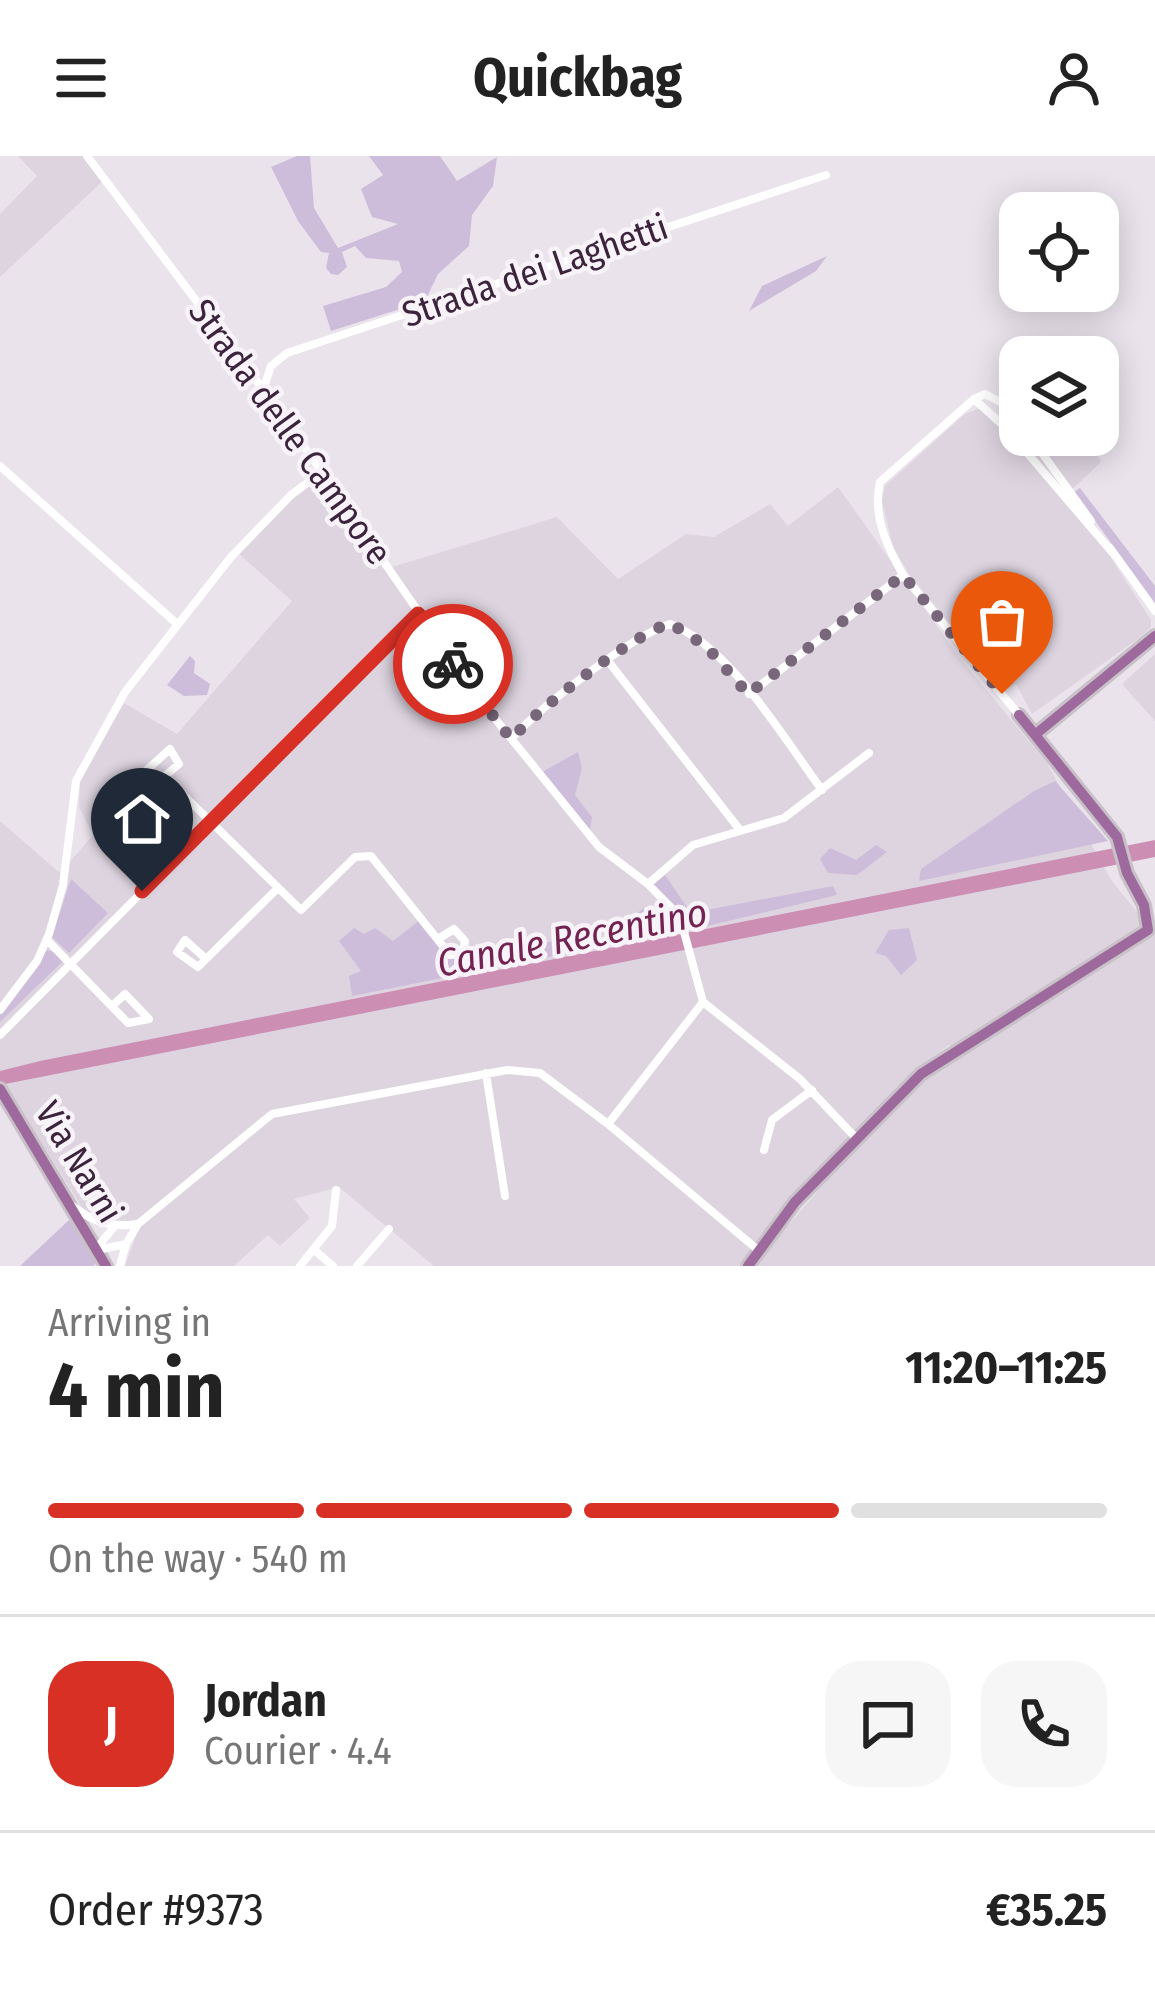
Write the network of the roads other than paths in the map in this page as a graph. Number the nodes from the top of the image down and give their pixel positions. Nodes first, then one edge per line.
1 (87, 156) edge
2 (826, 175) dead end
3 (261, 387) junction
4 (974, 400) junction
5 (999, 403) edge
6 (1044, 456) edge
7 (0, 466) edge
8 (322, 472) junction
9 (1112, 552) junction
10 (903, 575) junction
11 (1154, 610) edge
12 (418, 614) junction
13 (176, 623) junction
14 (1153, 640) edge
15 (608, 662) junction
16 (748, 694) junction
17 (1019, 715) junction
18 (1055, 717) junction
19 (1036, 734) junction
20 (511, 739) junction
21 (869, 753) dead end
22 (1054, 759) junction
23 (165, 777) junction
24 (822, 790) junction
25 (211, 823) junction
26 (740, 830) junction
27 (648, 884) junction
28 (278, 887) junction
29 (1152, 932) edge
30 (437, 939) dead end
31 (46, 940) junction
32 (206, 959) dead end
33 (71, 962) junction
34 (703, 1002) junction
35 (112, 1006) junction
36 (0, 1010) edge
37 (2, 1030) edge
38 (486, 1073) junction
39 (812, 1090) junction
40 (2, 1094) edge
41 (608, 1124) junction
42 (856, 1138) junction
43 (764, 1150) dead end
44 (336, 1190) dead end
45 (505, 1196) dead end
46 (67, 1202) junction
47 (139, 1224) junction
48 (114, 1227) junction
49 (389, 1229) dead end
50 (126, 1244) junction
51 (96, 1250) junction
52 (313, 1250) junction
53 (758, 1250) junction
54 (106, 1266) edge
55 (119, 1266) edge
56 (299, 1266) edge
57 (332, 1266) edge
58 (357, 1266) edge
59 (748, 1266) edge

1 - 3 street, Strada delle Campore
2 - 3 street, Strada dei Laghetti
3 - 8 street, Strada delle Campore
4 - 5 street
4 - 9 street
4 - 10 street
6 - 9 street
7 - 13 street
8 - 12 street, Strada delle Campore
8 - 13 street
9 - 11 street
10 - 16 street
10 - 17 street
11 - 14 street
12 - 20 street, Strada delle Campore
12 - 25 street
13 - 31 street
14 - 18 main road
15 - 16 street
15 - 20 street
15 - 26 street
16 - 24 street
17 - 18 main road
17 - 19 main road
18 - 19 main road
18 - 22 main road
19 - 22 main road
20 - 27 street, Strada delle Campore
21 - 24 street
22 - 29 main road
23 - 23 street
23 - 25 street
24 - 26 street
25 - 28 street
25 - 33 street
26 - 27 street
27 - 34 street, Strada delle Campore
28 - 30 street
28 - 32 street
29 - 42 main road
31 - 33 street
31 - 36 street
33 - 35 street
33 - 37 street
34 - 39 street
34 - 41 street
35 - 35 street
38 - 41 street
38 - 45 street
38 - 47 street
39 - 42 street
39 - 43 street
40 - 46 main road, Via Narni
41 - 53 street
42 - 53 main road
44 - 52 street
46 - 48 street
46 - 51 main road, Via Narni
47 - 48 street
47 - 50 street
48 - 51 street
49 - 58 street
50 - 51 street
50 - 55 street
51 - 54 main road, Via Narni
52 - 56 street
52 - 57 street
53 - 59 main road

